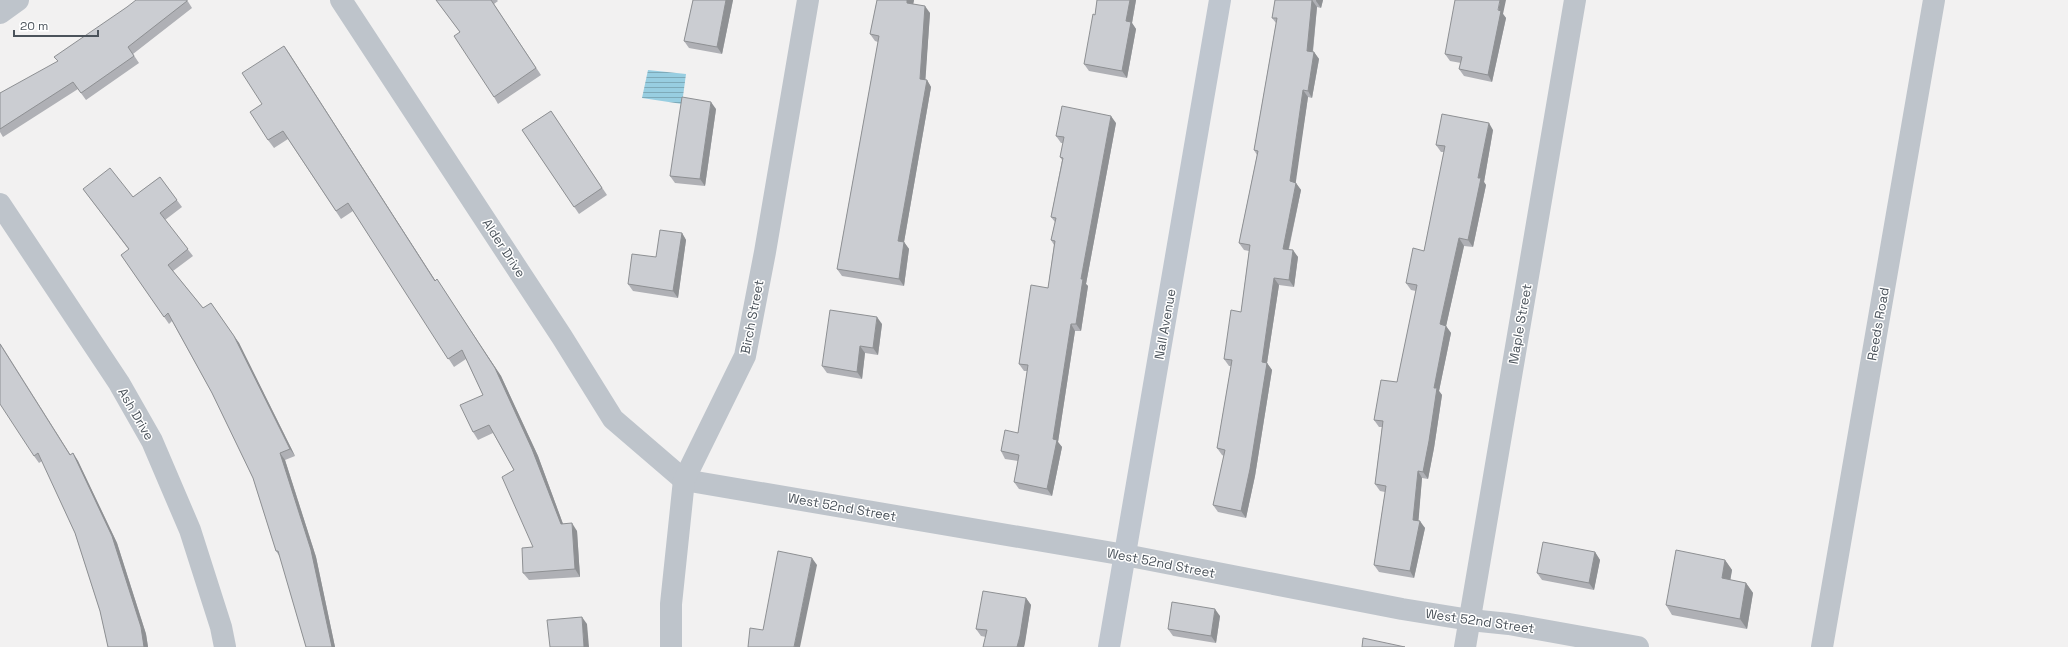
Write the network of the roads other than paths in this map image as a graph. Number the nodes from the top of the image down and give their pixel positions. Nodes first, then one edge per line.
1 (18, 0) edge
2 (341, 0) edge
3 (808, 0) edge
4 (1220, 0) edge
5 (1575, 0) edge
6 (1934, 0) edge
7 (0, 13) edge
8 (0, 204) edge
9 (684, 480) junction
10 (1125, 556) junction
11 (1470, 620) junction
12 (224, 647) edge
13 (671, 647) edge
14 (1109, 647) edge
15 (1465, 647) edge
16 (1638, 647) edge
17 (1822, 647) edge

1 - 7 street
2 - 9 street, Alder Drive
3 - 9 street, Birch Street
4 - 10 street, Nall Avenue
5 - 11 street, Maple Street
6 - 17 street, Reeds Road
8 - 12 street, Ash Drive
9 - 10 street, West 52nd Street
9 - 13 street, Birch Street
10 - 11 street, West 52nd Street
10 - 14 street, Nall Avenue
11 - 15 street, Maple Street
11 - 16 street, West 52nd Street

